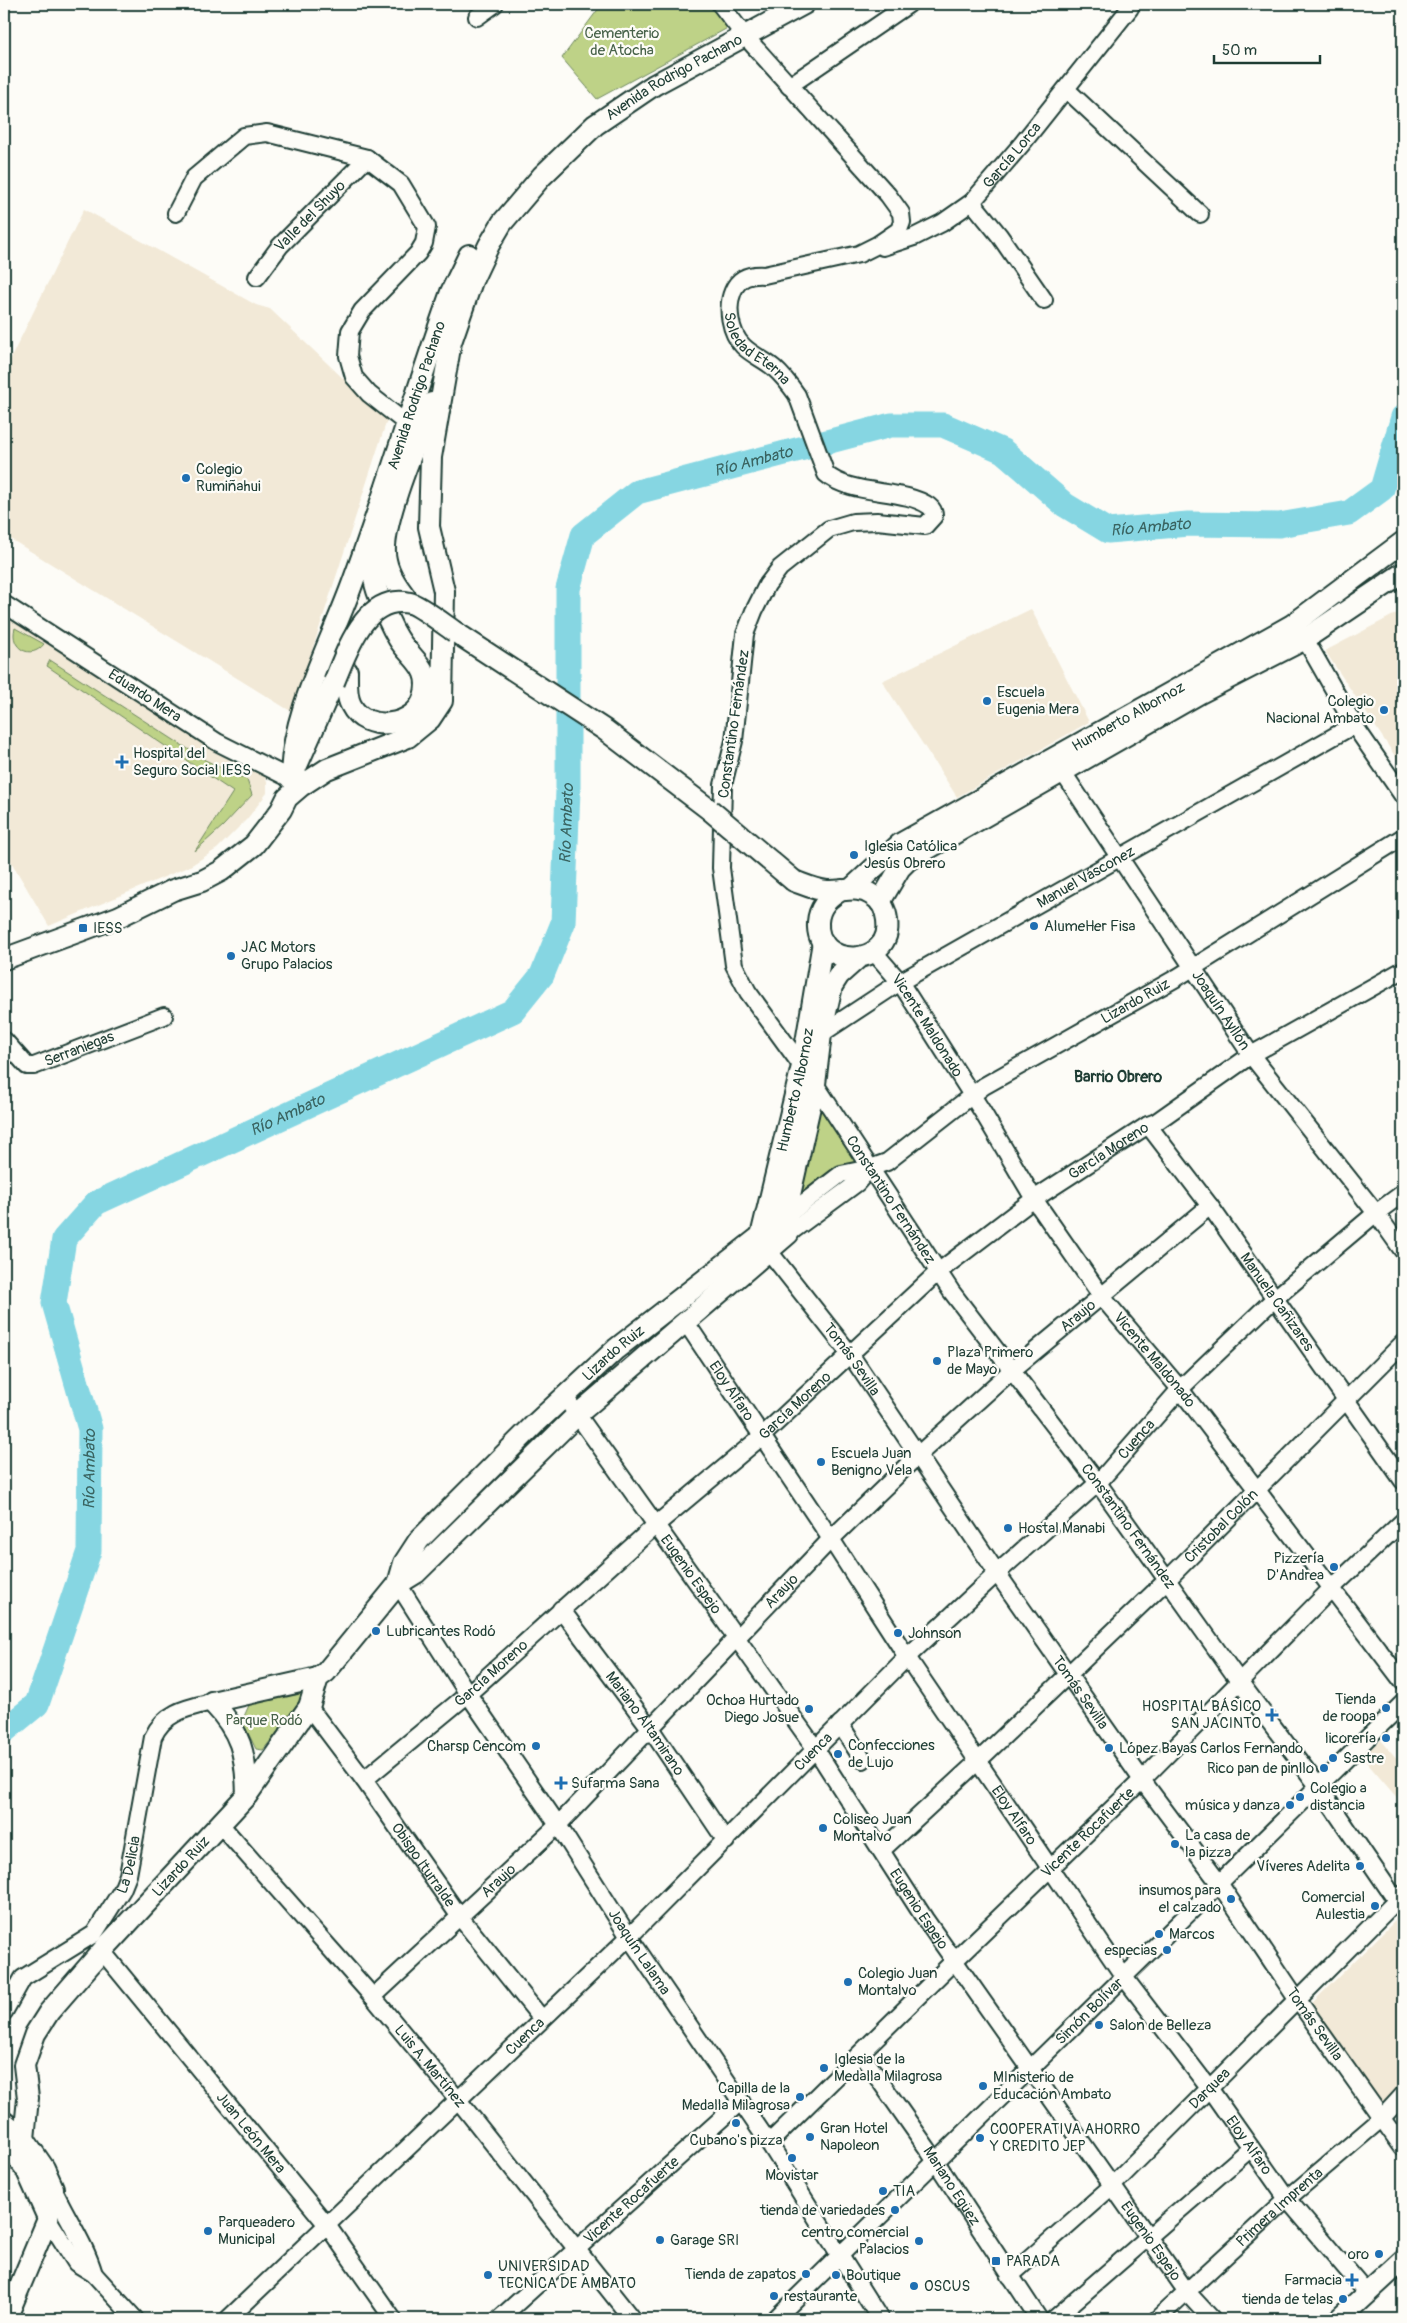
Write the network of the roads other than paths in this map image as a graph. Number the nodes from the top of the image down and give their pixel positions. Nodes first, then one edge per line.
1 (495, 4) edge
2 (720, 4) edge
3 (776, 4) edge
4 (804, 4) edge
5 (909, 4) edge
6 (1130, 8) dead end
7 (477, 16) dead end
8 (740, 30) junction
9 (789, 86) junction
10 (1066, 89) junction
11 (367, 158) junction
12 (972, 202) junction
13 (176, 212) dead end
14 (1200, 214) dead end
15 (860, 254) junction
16 (257, 277) dead end
17 (1044, 300) dead end
18 (445, 372) junction
19 (407, 424) junction
20 (934, 516) joint
21 (371, 532) junction
22 (1403, 542) edge
23 (1403, 573) edge
24 (410, 603) junction
25 (4, 604) edge
26 (455, 632) junction
27 (1298, 632) junction
28 (341, 677) junction
29 (1354, 725) junction
30 (1058, 764) junction
31 (296, 782) junction
32 (1403, 796) edge
33 (1403, 837) edge
34 (1119, 857) junction
35 (794, 881) junction
36 (847, 890) junction
37 (880, 902) junction
38 (820, 912) junction
39 (823, 942) junction
40 (866, 955) junction
41 (4, 959) edge
42 (1192, 968) junction
43 (1403, 970) edge
44 (900, 982) junction
45 (164, 1016) dead end
46 (821, 1034) junction
47 (4, 1040) edge
48 (1251, 1055) junction
49 (802, 1066) junction
50 (815, 1084) junction
51 (971, 1096) junction
52 (1148, 1125) junction
53 (870, 1168) junction
54 (1403, 1193) edge
55 (1034, 1200) junction
56 (1210, 1206) junction
57 (1376, 1213) junction
58 (787, 1225) junction
59 (764, 1243) junction
60 (1403, 1251) edge
61 (938, 1272) junction
62 (1102, 1297) junction
63 (1274, 1299) junction
64 (685, 1322) junction
65 (1403, 1343) edge
66 (850, 1354) junction
67 (1011, 1371) junction
68 (1180, 1389) junction
69 (564, 1396) junction
70 (1347, 1398) junction
71 (578, 1414) junction
72 (761, 1437) junction
73 (918, 1455) junction
74 (1403, 1480) edge
75 (1098, 1483) junction
76 (1257, 1489) junction
77 (1403, 1521) edge
78 (656, 1524) junction
79 (831, 1539) junction
80 (997, 1572) junction
81 (1167, 1580) junction
82 (398, 1584) junction
83 (1332, 1588) junction
84 (561, 1609) junction
85 (737, 1637) junction
86 (907, 1658) junction
87 (1068, 1675) junction
88 (318, 1678) junction
89 (1239, 1681) junction
90 (1403, 1682) edge
91 (468, 1694) junction
92 (212, 1702) junction
93 (1403, 1703) edge
94 (309, 1707) junction
95 (840, 1724) junction
96 (650, 1728) junction
97 (815, 1748) junction
98 (863, 1760) dead end
99 (977, 1762) junction
100 (364, 1780) junction
101 (1142, 1780) junction
102 (1318, 1786) junction
103 (247, 1795) junction
104 (219, 1823) junction
105 (558, 1825) junction
106 (726, 1841) junction
107 (882, 1850) junction
108 (1050, 1871) junction
109 (1219, 1883) junction
110 (1400, 1897) edge
111 (460, 1917) junction
112 (629, 1937) junction
113 (102, 1951) junction
114 (955, 1960) junction
115 (1124, 1977) junction
116 (373, 1998) junction
117 (1297, 1999) junction
118 (4, 2012) edge
119 (542, 2018) junction
120 (861, 2054) junction
121 (1030, 2070) junction
122 (1209, 2088) junction
123 (1403, 2095) edge
124 (459, 2101) junction
125 (741, 2102) junction
126 (26, 2105) junction
127 (1381, 2119) junction
128 (4, 2120) edge
129 (24, 2139) junction
130 (4, 2140) edge
131 (769, 2143) junction
132 (1251, 2148) junction
133 (1403, 2148) edge
134 (937, 2163) junction
135 (26, 2169) junction
136 (1112, 2186) junction
137 (53, 2188) junction
138 (1287, 2199) junction
139 (56, 2217) junction
140 (327, 2225) junction
141 (1148, 2236) junction
142 (576, 2252) junction
143 (840, 2255) junction
144 (1402, 2268) edge
145 (1010, 2276) junction
146 (1187, 2292) junction
147 (1367, 2293) junction
148 (6, 2319) edge
149 (135, 2319) edge
150 (228, 2319) edge
151 (393, 2319) edge
152 (499, 2319) edge
153 (632, 2319) edge
154 (775, 2319) edge
155 (880, 2319) edge
156 (1039, 2319) edge
157 (1054, 2319) edge
158 (1157, 2319) edge
159 (1212, 2319) edge
160 (1339, 2319) edge
161 (1357, 2319) edge

1 - 7 street
2 - 8 street
3 - 8 main road, Avenida Rodrigo Pachano
4 - 8 main road, Avenida Rodrigo Pachano
5 - 9 street
6 - 10 street, García Lorca
8 - 9 street
8 - 18 main road, Avenida Rodrigo Pachano
8 - 19 main road, Avenida Rodrigo Pachano
9 - 15 street, Soledad Eterna
10 - 12 street, García Lorca
10 - 14 street
11 - 13 street
11 - 16 street, Valle del Shuyo
11 - 19 street
12 - 15 street, García Lorca
12 - 17 street
15 - 20 street, Soledad Eterna
18 - 24 main road
18 - 31 main road
19 - 21 main road, Avenida Rodrigo Pachano
20 - 49 street, Constantino Fernández
21 - 28 main road
21 - 31 main road, Avenida Rodrigo Pachano
22 - 27 main road, Humberto Albornoz
23 - 27 main road, Humberto Albornoz
24 - 26 main road, bridge
24 - 28 main road, bridge
25 - 31 street, Eduardo Mera
26 - 28 main road, bridge
26 - 35 main road, bridge
27 - 29 street
27 - 30 main road, Humberto Albornoz
28 - 31 main road
29 - 32 street
29 - 34 street, Manuel Vásconez
30 - 34 street, Joaquín Ayllón
30 - 36 main road, Humberto Albornoz
30 - 37 main road, Humberto Albornoz
31 - 41 main road
33 - 42 street, Lizardo Ruiz
34 - 42 street, Joaquín Ayllón
34 - 44 street, Manuel Vásconez
35 - 36 main road
35 - 38 main road
36 - 37 main road
36 - 38 main road
37 - 40 main road
38 - 39 main road
39 - 40 main road
39 - 49 main road, Humberto Albornoz
40 - 44 street, Vicente Maldonado
40 - 46 main road, Humberto Albornoz
42 - 48 street, Joaquín Ayllón
42 - 51 street, Lizardo Ruiz
43 - 48 street, García Moreno
44 - 46 street, Manuel Vásconez
44 - 51 street, Vicente Maldonado
45 - 47 street, Serraniegas
46 - 50 main road, Humberto Albornoz
48 - 52 street, García Moreno
48 - 57 street, Joaquín Ayllón
49 - 50 street, Constantino Fernández
49 - 59 main road, Humberto Albornoz
50 - 53 street, Constantino Fernández
50 - 58 main road, Humberto Albornoz
51 - 53 street, Lizardo Ruiz
51 - 55 street, Vicente Maldonado
52 - 55 street, García Moreno
52 - 56 street, Manuela Cañizares
53 - 58 street, Lizardo Ruiz
53 - 61 street, Constantino Fernández
54 - 57 street, Cuenca
55 - 61 street, García Moreno
55 - 62 street, Vicente Maldonado
56 - 62 street, Araujo
56 - 63 street, Manuela Cañizares
57 - 60 street, Joaquín Ayllón
57 - 63 street, Cuenca
58 - 59 main road, Lizardo Ruiz
59 - 64 main road, Lizardo Ruiz
59 - 66 street, Tomás Sevilla
59 - 69 main road, Lizardo Ruiz
61 - 66 street, García Moreno
61 - 67 street, Constantino Fernández
62 - 67 street, Araujo
62 - 68 street, Vicente Maldonado
63 - 68 street, Cuenca
63 - 70 street, Manuela Cañizares
64 - 71 main road, Lizardo Ruiz
64 - 72 street, Eloy Alfaro
65 - 70 street, Cristobal Colón
66 - 72 street, García Moreno
66 - 73 street, Tomás Sevilla
67 - 73 street, Araujo
67 - 75 street, Constantino Fernández
68 - 75 street, Cuenca
68 - 76 street, Vicente Maldonado
69 - 71 street, Eugenio Espejo
69 - 82 main road, Lizardo Ruiz
70 - 74 street, Manuela Cañizares
70 - 76 street, Cristobal Colón
71 - 78 street, Eugenio Espejo
71 - 82 main road, Lizardo Ruiz
72 - 78 street, García Moreno
72 - 79 street, Eloy Alfaro
73 - 79 street, Araujo
73 - 80 street, Tomás Sevilla
75 - 80 street, Cuenca
75 - 81 street, Constantino Fernández
76 - 81 street, Cristobal Colón
76 - 83 street, Vicente Maldonado
77 - 83 street, Vicente Rocafuerte
78 - 84 street, García Moreno
78 - 85 street, Eugenio Espejo
79 - 85 street, Araujo
79 - 86 street, Eloy Alfaro
80 - 86 street, Cuenca
80 - 87 street, Tomás Sevilla
81 - 87 street, Cristobal Colón
81 - 89 street, Constantino Fernández
82 - 88 main road, Lizardo Ruiz
82 - 91 street, Joaquín Lalama
83 - 89 street, Vicente Rocafuerte
83 - 90 street, Vicente Maldonado
84 - 91 street, García Moreno
84 - 96 street, Mariano Altamirano
85 - 96 street, Araujo
85 - 97 street, Eugenio Espejo
86 - 95 street, Cuenca
86 - 99 street, Eloy Alfaro
87 - 99 street, Cristobal Colón
87 - 101 street, Tomás Sevilla
88 - 92 main road, La Delicia
88 - 94 main road, Lizardo Ruiz
89 - 101 street, Vicente Rocafuerte
89 - 102 street, Constantino Fernández
91 - 100 street, García Moreno
91 - 105 street, Joaquín Lalama
92 - 103 main road
92 - 118 street, La Delicia
93 - 102 street, Simón Bolívar
94 - 100 street, Obispo Iturralde
94 - 103 main road, Lizardo Ruiz
95 - 97 street, Cuenca
95 - 98 street
96 - 105 street, Araujo
96 - 106 street, Mariano Altamirano
97 - 106 street, Cuenca
97 - 107 street, Eugenio Espejo
99 - 107 street, Cristobal Colón
99 - 108 street, Eloy Alfaro
100 - 111 street, Obispo Iturralde
101 - 108 street, Vicente Rocafuerte
101 - 109 street, Tomás Sevilla
102 - 109 street, Simón Bolívar
102 - 110 street, Constantino Fernández
103 - 104 main road, Lizardo Ruiz
104 - 113 main road, Lizardo Ruiz
104 - 116 street, Luis A. Martínez
105 - 111 street, Araujo
105 - 112 street, Joaquín Lalama
106 - 112 street, Cuenca
107 - 114 street, Eugenio Espejo
108 - 114 street, Vicente Rocafuerte
108 - 115 street, Eloy Alfaro
109 - 115 street, Simón Bolívar
109 - 117 street, Tomás Sevilla
110 - 117 street, Darquea
111 - 116 street, Araujo
111 - 119 street, Obispo Iturralde
112 - 119 street, Cuenca
112 - 125 street, Joaquín Lalama
113 - 126 main road, Lizardo Ruiz
113 - 140 street, Juan León Mera
114 - 120 street, Vicente Rocafuerte
114 - 121 street, Eugenio Espejo
115 - 121 street, Simón Bolívar
115 - 122 street, Eloy Alfaro
116 - 124 street, Luis A. Martínez
117 - 122 street, Darquea
117 - 127 street, Tomás Sevilla
119 - 124 street, Cuenca
120 - 131 street, Vicente Rocafuerte
120 - 134 street, Mariano Egüez
121 - 134 street, Simón Bolívar
121 - 136 street, Eugenio Espejo
122 - 132 street, Eloy Alfaro
122 - 136 street, Darquea
123 - 127 street, Primera Imprenta
124 - 140 street, Cuenca
124 - 142 street, Luis A. Martínez
125 - 131 street, Joaquín Lalama
125 - 142 street, Vicente Rocafuerte
126 - 128 main road
126 - 129 main road, Lizardo Ruiz
126 - 137 main road
127 - 133 street, Tomás Sevilla
127 - 138 street, Primera Imprenta
128 - 129 main road
129 - 135 main road, Lizardo Ruiz
129 - 137 main road
130 - 135 main road
131 - 143 street, Joaquín Lalama
132 - 138 street, Eloy Alfaro
132 - 141 street
134 - 143 street, Simón Bolívar
134 - 145 street, Mariano Egüez
135 - 139 main road
136 - 141 street, Eugenio Espejo
136 - 145 street, Darquea
137 - 139 main road
138 - 146 street, Primera Imprenta
138 - 147 street, Eloy Alfaro
139 - 148 main road
139 - 149 street
140 - 150 street, Cuenca
140 - 151 street, Juan León Mera
141 - 146 street, Eugenio Espejo
141 - 157 street
142 - 152 street, Vicente Rocafuerte
142 - 153 street, Luis A. Martínez
143 - 154 street, Simón Bolívar
143 - 155 street, Joaquín Lalama
144 - 147 main road
144 - 161 main road
145 - 156 street, Mariano Egüez
146 - 158 street, Primera Imprenta
146 - 159 street, Eugenio Espejo
147 - 160 main road

